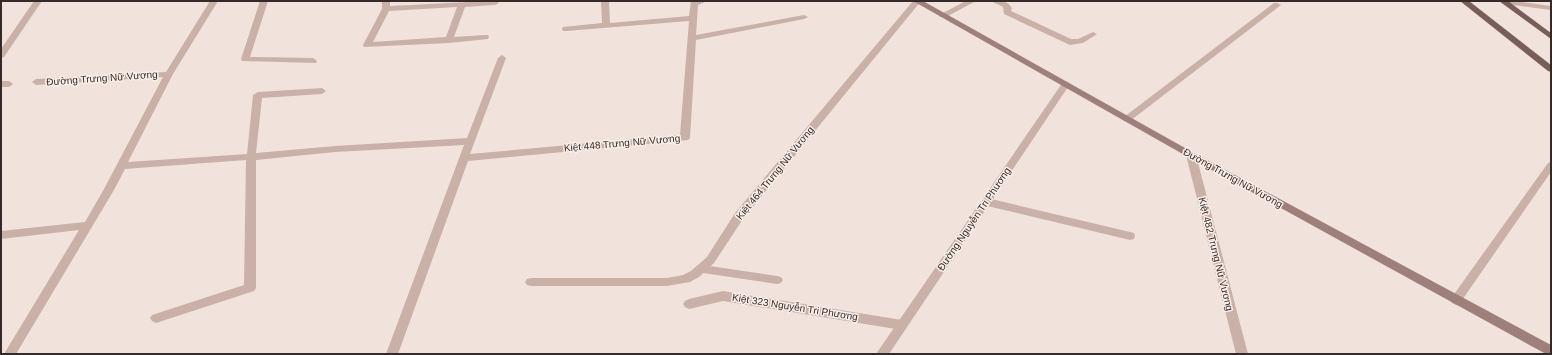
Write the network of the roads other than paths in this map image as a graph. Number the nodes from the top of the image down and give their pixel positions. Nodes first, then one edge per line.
1 (38, 1) edge
2 (214, 1) edge
3 (264, 1) edge
4 (605, 1) edge
5 (703, 1) edge
6 (917, 1) edge
7 (972, 1) edge
8 (995, 1) edge
9 (1464, 1) edge
10 (1504, 2) edge
11 (494, 3) dead end
12 (386, 5) edge
13 (462, 5) junction
14 (1277, 5) dead end
15 (1551, 8) edge
16 (943, 15) junction
17 (804, 17) dead end
18 (693, 18) junction
19 (606, 25) junction
20 (566, 29) dead end
21 (1093, 34) dead end
22 (1551, 36) edge
23 (485, 37) dead end
24 (692, 38) junction
25 (449, 40) junction
26 (1, 55) edge
27 (502, 58) dead end
28 (313, 61) dead end
29 (1551, 69) edge
30 (169, 74) junction
31 (36, 82) dead end
32 (1066, 84) junction
33 (322, 91) dead end
34 (1127, 119) junction
35 (470, 141) junction
36 (1191, 155) junction
37 (251, 157) junction
38 (464, 158) junction
39 (1551, 165) edge
40 (122, 166) junction
41 (987, 202) junction
42 (88, 225) junction
43 (1, 235) edge
44 (1130, 236) dead end
45 (703, 269) junction
46 (776, 280) dead end
47 (530, 282) dead end
48 (1456, 300) junction
49 (689, 304) dead end
50 (156, 318) dead end
51 (902, 325) junction
52 (1551, 351) edge
53 (10, 354) edge
54 (392, 354) edge
55 (882, 354) edge
56 (1242, 354) edge

1 - 26 street
2 - 30 street
3 - 28 street
4 - 19 street
5 - 18 street, Kiệt 448 Trưng Nữ Vương
6 - 16 main road, Đường Trưng Nữ Vương
6 - 45 street, Kiệt 464 Trưng Nữ Vương
7 - 16 street
8 - 21 street
9 - 29 main road
10 - 15 street
10 - 22 main road
11 - 13 street
12 - 13 street
12 - 25 street
13 - 25 street
14 - 34 street
16 - 32 main road, Đường Trưng Nữ Vương
17 - 24 street
18 - 19 street
18 - 24 street, Kiệt 448 Trưng Nữ Vương
19 - 20 street
23 - 25 street
24 - 38 street, Kiệt 448 Trưng Nữ Vương
27 - 35 street
30 - 31 street, Đường Trưng Nữ Vương
30 - 40 street
32 - 34 main road, Đường Trưng Nữ Vương
32 - 41 street, Đường Nguyễn Tri Phương
33 - 37 street
34 - 36 main road, Đường Trưng Nữ Vương
35 - 37 street
35 - 38 street
36 - 48 main road, Đường Trưng Nữ Vương
36 - 56 street, Kiệt 482 Trưng Nữ Vương
37 - 40 street
37 - 50 street
38 - 54 street
39 - 48 street
40 - 42 street
41 - 44 street
41 - 51 street, Đường Nguyễn Tri Phương
42 - 43 street
42 - 53 street
45 - 46 street
45 - 47 street, Kiệt 464 Trưng Nữ Vương
48 - 52 main road, Đường Trưng Nữ Vương
49 - 51 street, Kiệt 323 Nguyễn Tri Phương
51 - 55 street, Đường Nguyễn Tri Phương

